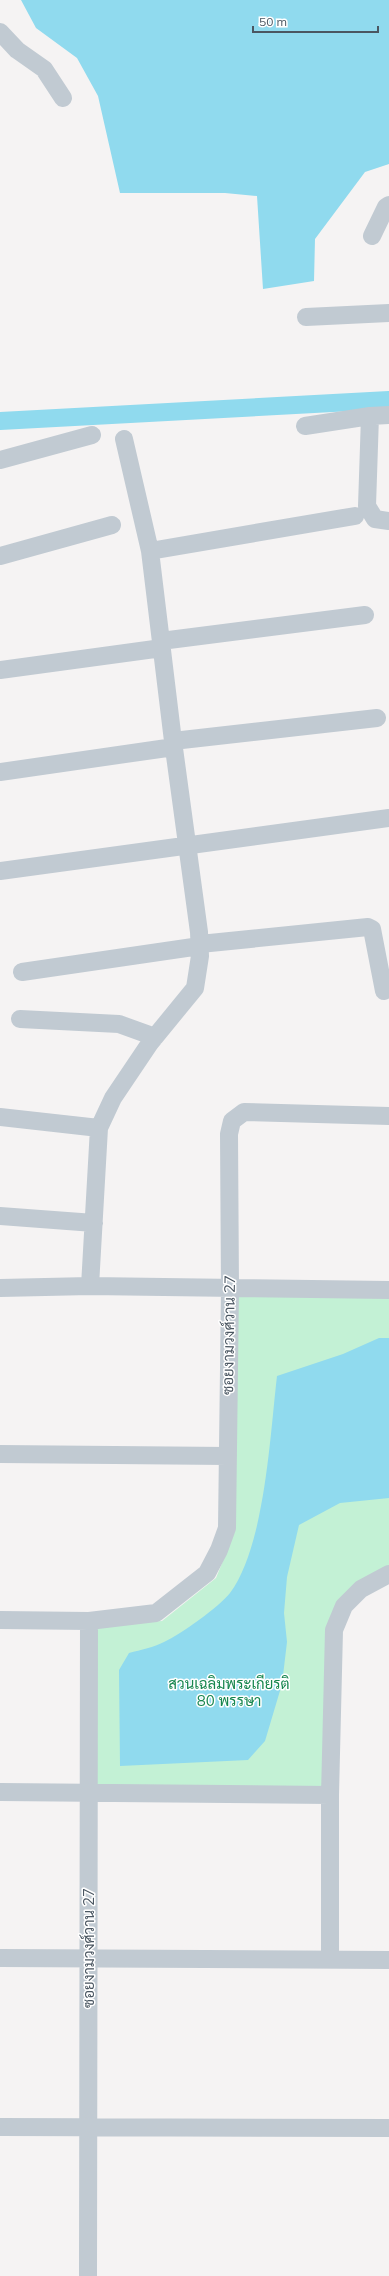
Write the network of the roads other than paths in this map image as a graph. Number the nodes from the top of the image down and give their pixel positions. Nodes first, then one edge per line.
1 (0, 32) edge
2 (63, 98) dead end
3 (389, 205) edge
4 (372, 236) dead end
5 (389, 313) edge
6 (306, 317) dead end
7 (389, 415) edge
8 (370, 416) junction
9 (305, 426) dead end
10 (92, 435) dead end
11 (124, 438) dead end
12 (0, 460) edge
13 (355, 516) dead end
14 (389, 520) edge
15 (112, 525) dead end
16 (150, 551) junction
17 (0, 556) edge
18 (365, 615) dead end
19 (161, 645) junction
20 (0, 670) edge
21 (377, 718) dead end
22 (173, 744) junction
23 (0, 772) edge
24 (389, 818) edge
25 (187, 845) junction
26 (0, 870) edge
27 (200, 945) junction
28 (22, 972) dead end
29 (384, 990) dead end
30 (20, 1019) dead end
31 (155, 1037) junction
32 (389, 1116) edge
33 (0, 1117) edge
34 (99, 1128) junction
35 (0, 1216) edge
36 (94, 1223) junction
37 (90, 1286) junction
38 (0, 1288) edge
39 (230, 1289) junction
40 (389, 1290) edge
41 (0, 1454) edge
42 (228, 1456) junction
43 (389, 1574) edge
44 (0, 1620) edge
45 (89, 1621) junction
46 (0, 1792) edge
47 (89, 1794) junction
48 (330, 1795) junction
49 (0, 1958) edge
50 (89, 1959) junction
51 (330, 1959) junction
52 (389, 1960) edge
53 (0, 2127) edge
54 (389, 2128) edge
55 (88, 2129) junction
56 (88, 2276) edge

1 - 2 street
3 - 4 street
5 - 6 street
7 - 8 street
8 - 9 street
8 - 14 street
10 - 12 street
11 - 16 street
13 - 16 street
15 - 17 street
16 - 19 street
18 - 19 street
19 - 20 street
19 - 22 street
21 - 22 street
22 - 23 street
22 - 25 street
24 - 25 street
25 - 26 street
25 - 27 street
27 - 28 street
27 - 29 street
27 - 31 street
30 - 31 street
31 - 34 street
32 - 39 street, ซอยงามวงศ์วาน 27
33 - 34 street
34 - 36 street
35 - 36 street
36 - 37 street
37 - 38 street
37 - 39 street
39 - 40 street
39 - 42 street, ซอยงามวงศ์วาน 27
41 - 42 street
42 - 45 street, ซอยงามวงศ์วาน 27
43 - 48 street
44 - 45 street, ซอยงามวงศ์วาน 27
45 - 47 street, ซอยงามวงศ์วาน 27
46 - 47 street
47 - 48 street
47 - 50 street, ซอยงามวงศ์วาน 27
48 - 51 street
49 - 50 street
50 - 51 street
50 - 55 street, ซอยงามวงศ์วาน 27
51 - 52 street
53 - 55 street
54 - 55 street
55 - 56 street, ซอยงามวงศ์วาน 27

